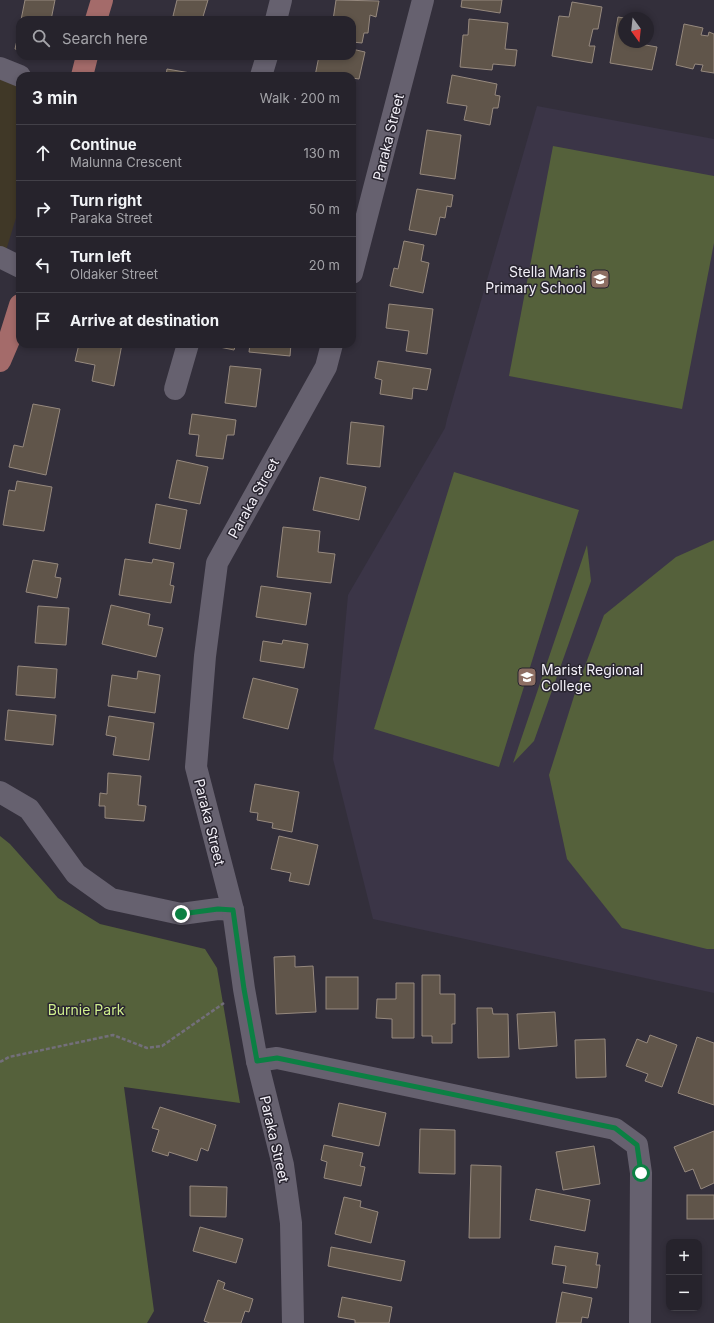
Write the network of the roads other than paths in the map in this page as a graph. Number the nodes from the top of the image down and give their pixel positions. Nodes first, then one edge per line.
1 (102, 0) edge
2 (282, 0) edge
3 (423, 0) edge
4 (97, 16) edge
5 (277, 16) edge
6 (86, 60) edge
7 (266, 60) edge
8 (0, 68) edge
9 (83, 72) edge
10 (262, 72) edge
11 (16, 74) edge
12 (0, 257) edge
13 (356, 259) edge
14 (16, 265) edge
15 (16, 318) edge
16 (187, 348) edge
17 (331, 348) edge
18 (0, 362) edge
19 (175, 389) dead end
20 (0, 792) edge
21 (233, 910) junction
22 (257, 1061) junction
23 (293, 1323) edge
24 (640, 1323) edge

1 - 4 main road
2 - 5 street
3 - 13 street, Paraka Street
6 - 9 main road
7 - 10 street
8 - 11 street
12 - 14 street
15 - 18 main road
16 - 19 street
17 - 21 street, Paraka Street
20 - 21 street
21 - 22 street, Paraka Street
22 - 23 street, Paraka Street
22 - 24 street

